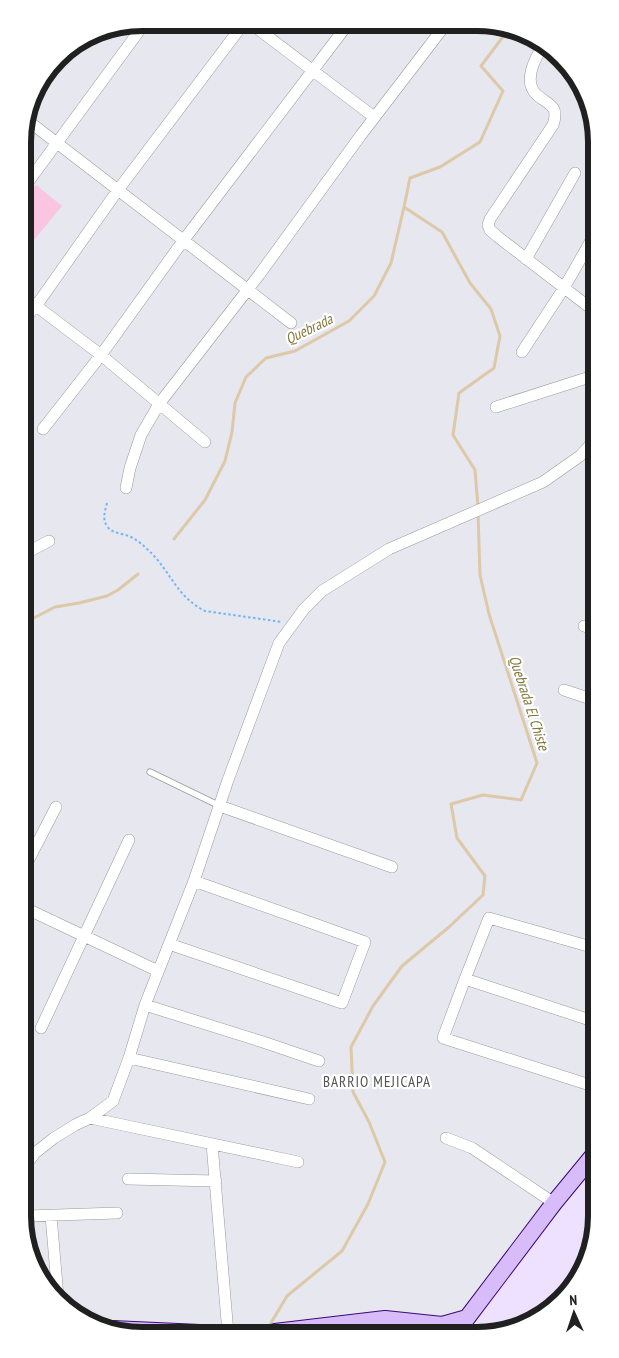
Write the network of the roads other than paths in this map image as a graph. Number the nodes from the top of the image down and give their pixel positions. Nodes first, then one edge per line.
1 (139, 31) edge
2 (238, 31) edge
3 (260, 31) edge
4 (343, 31) edge
5 (441, 31) edge
6 (540, 51) edge
7 (313, 71) junction
8 (374, 117) junction
9 (33, 124) edge
10 (58, 143) junction
11 (575, 173) dead end
12 (31, 178) edge
13 (118, 190) junction
14 (183, 241) junction
15 (588, 247) edge
16 (526, 259) junction
17 (564, 288) junction
18 (247, 290) junction
19 (31, 302) edge
20 (36, 306) junction
21 (588, 306) edge
22 (31, 311) edge
23 (291, 323) dead end
24 (522, 352) dead end
25 (101, 355) junction
26 (588, 378) edge
27 (159, 404) junction
28 (496, 407) dead end
29 (43, 429) dead end
30 (205, 442) dead end
31 (588, 448) edge
32 (126, 488) dead end
33 (49, 541) dead end
34 (31, 550) edge
35 (564, 690) dead end
36 (588, 698) edge
37 (150, 772) dead end
38 (220, 806) junction
39 (56, 807) dead end
40 (129, 840) dead end
41 (31, 855) edge
42 (392, 867) dead end
43 (194, 881) junction
44 (31, 910) edge
45 (84, 936) junction
46 (169, 944) junction
47 (588, 946) edge
48 (158, 971) junction
49 (465, 979) junction
50 (145, 1005) junction
51 (588, 1019) edge
52 (41, 1028) dead end
53 (129, 1058) junction
54 (319, 1061) dead end
55 (588, 1084) edge
56 (309, 1099) dead end
57 (90, 1118) junction
58 (446, 1138) dead end
59 (212, 1144) junction
60 (31, 1158) edge
61 (298, 1162) dead end
62 (588, 1162) edge
63 (128, 1179) dead end
64 (216, 1181) junction
65 (554, 1203) junction
66 (117, 1213) dead end
67 (31, 1216) edge
68 (51, 1216) junction
69 (57, 1286) edge
70 (467, 1325) edge
71 (228, 1327) edge
72 (348, 1327) edge

1 - 10 street
2 - 13 street
3 - 7 street
4 - 7 street
5 - 8 street
6 - 16 street
7 - 8 street
7 - 14 street
8 - 18 street
9 - 10 street
10 - 12 street
10 - 13 street
11 - 16 street
13 - 14 street
13 - 20 street
14 - 18 street
14 - 25 street
15 - 17 street
16 - 17 street
17 - 21 street
17 - 24 street
18 - 23 street
18 - 27 street
19 - 20 street
20 - 22 street
20 - 25 street
25 - 27 street
25 - 29 street
26 - 28 street
27 - 30 street
27 - 32 street
31 - 38 street
33 - 34 street
35 - 36 street
37 - 38 lane
38 - 42 street
38 - 43 street
39 - 41 street
40 - 45 street
43 - 46 street
43 - 46 street
44 - 45 street
45 - 48 street
45 - 52 street
46 - 48 street
47 - 49 street
48 - 50 street
49 - 51 street
49 - 55 street
50 - 53 street
50 - 54 street
53 - 56 street
53 - 57 street
57 - 59 street
57 - 60 street
58 - 65 street
59 - 61 street
59 - 64 street
62 - 65 street
63 - 64 street
64 - 71 street
65 - 70 street
66 - 68 street
67 - 68 street
68 - 69 street
70 - 72 street

